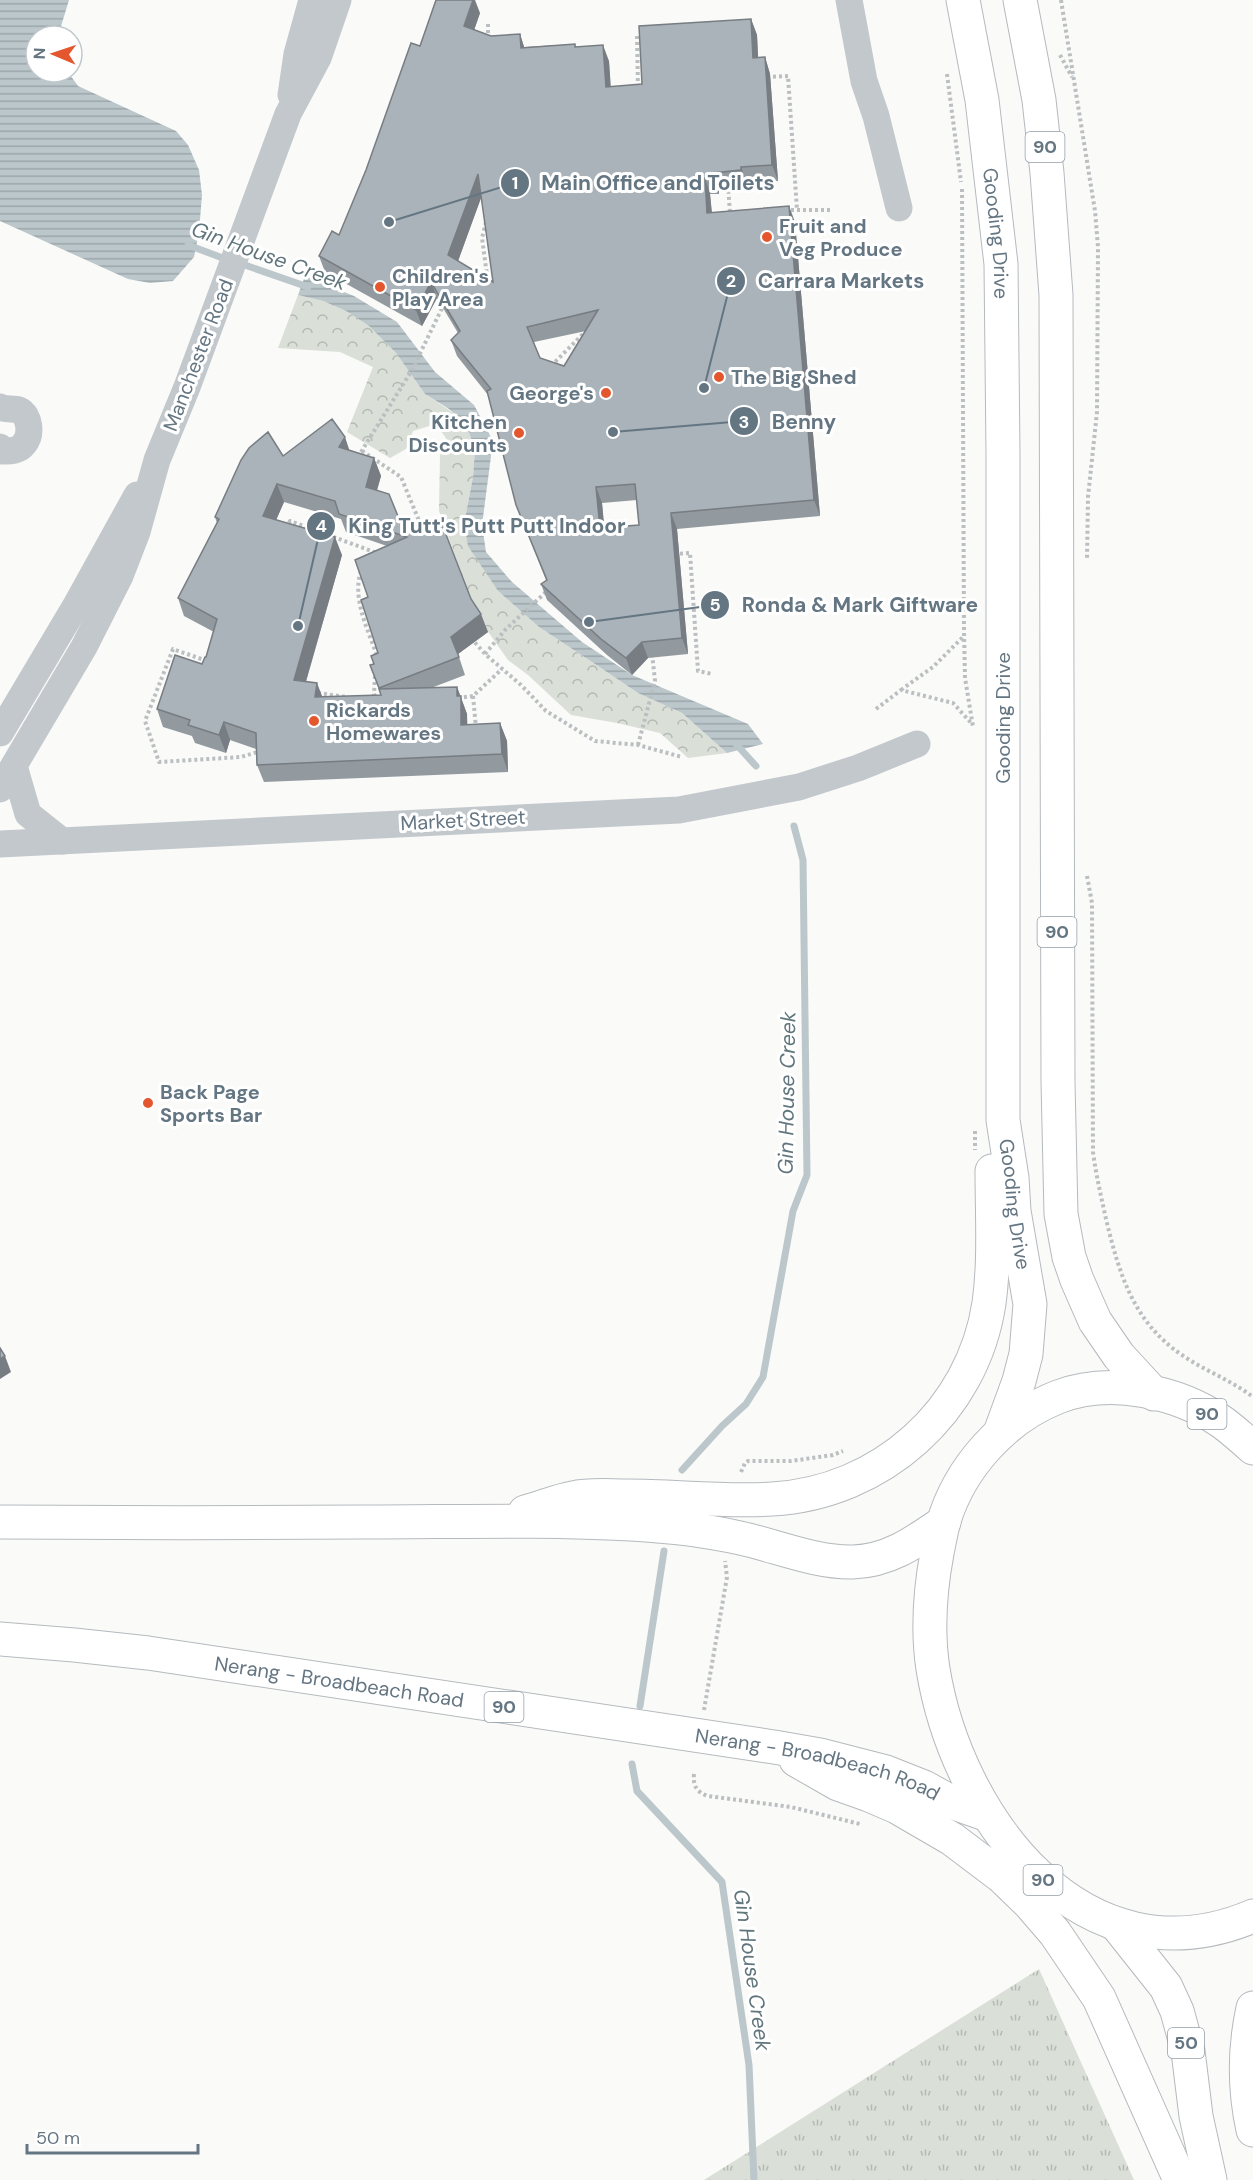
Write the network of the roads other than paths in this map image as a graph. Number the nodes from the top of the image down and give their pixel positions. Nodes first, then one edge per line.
1 (312, 0) edge
2 (338, 0) edge
3 (849, 0) edge
4 (963, 0) edge
5 (1020, 0) edge
6 (288, 114) junction
7 (899, 207) dead end
8 (2, 408) edge
9 (0, 447) edge
10 (157, 460) junction
11 (0, 733) edge
12 (917, 744) dead end
13 (7, 778) edge
14 (62, 841) junction
15 (0, 844) edge
16 (989, 1119) junction
17 (1154, 1394) junction
18 (1000, 1433) junction
19 (1253, 1448) edge
20 (494, 1521) junction
21 (0, 1522) edge
22 (944, 1522) junction
23 (0, 1640) edge
24 (774, 1747) junction
25 (987, 1815) junction
26 (1253, 1916) edge
27 (1116, 1924) junction
28 (1253, 2008) edge
29 (1253, 2130) edge
30 (1180, 2180) edge
31 (1210, 2180) edge

1 - 6 street, Manchester Road
2 - 6 street, Manchester Road
3 - 7 street
4 - 16 main road, Gooding Drive
5 - 17 main road, 90
6 - 10 street, Manchester Road
8 - 9 street
10 - 11 street, Manchester Road
10 - 13 street, Manchester Road
12 - 14 street, Market Street
13 - 14 street
14 - 15 street, Market Street
16 - 18 main road, Gooding Drive
16 - 20 main road
17 - 18 main road
17 - 19 main road, 90
18 - 22 main road
20 - 21 main road
20 - 22 main road
22 - 25 main road
23 - 24 main road, Nerang - Broadbeach Road / 90
24 - 25 main road, Nerang - Broadbeach Road / 90
24 - 30 main road
25 - 27 main road, 90
26 - 27 main road, 90
27 - 31 main road, 50
28 - 29 main road

